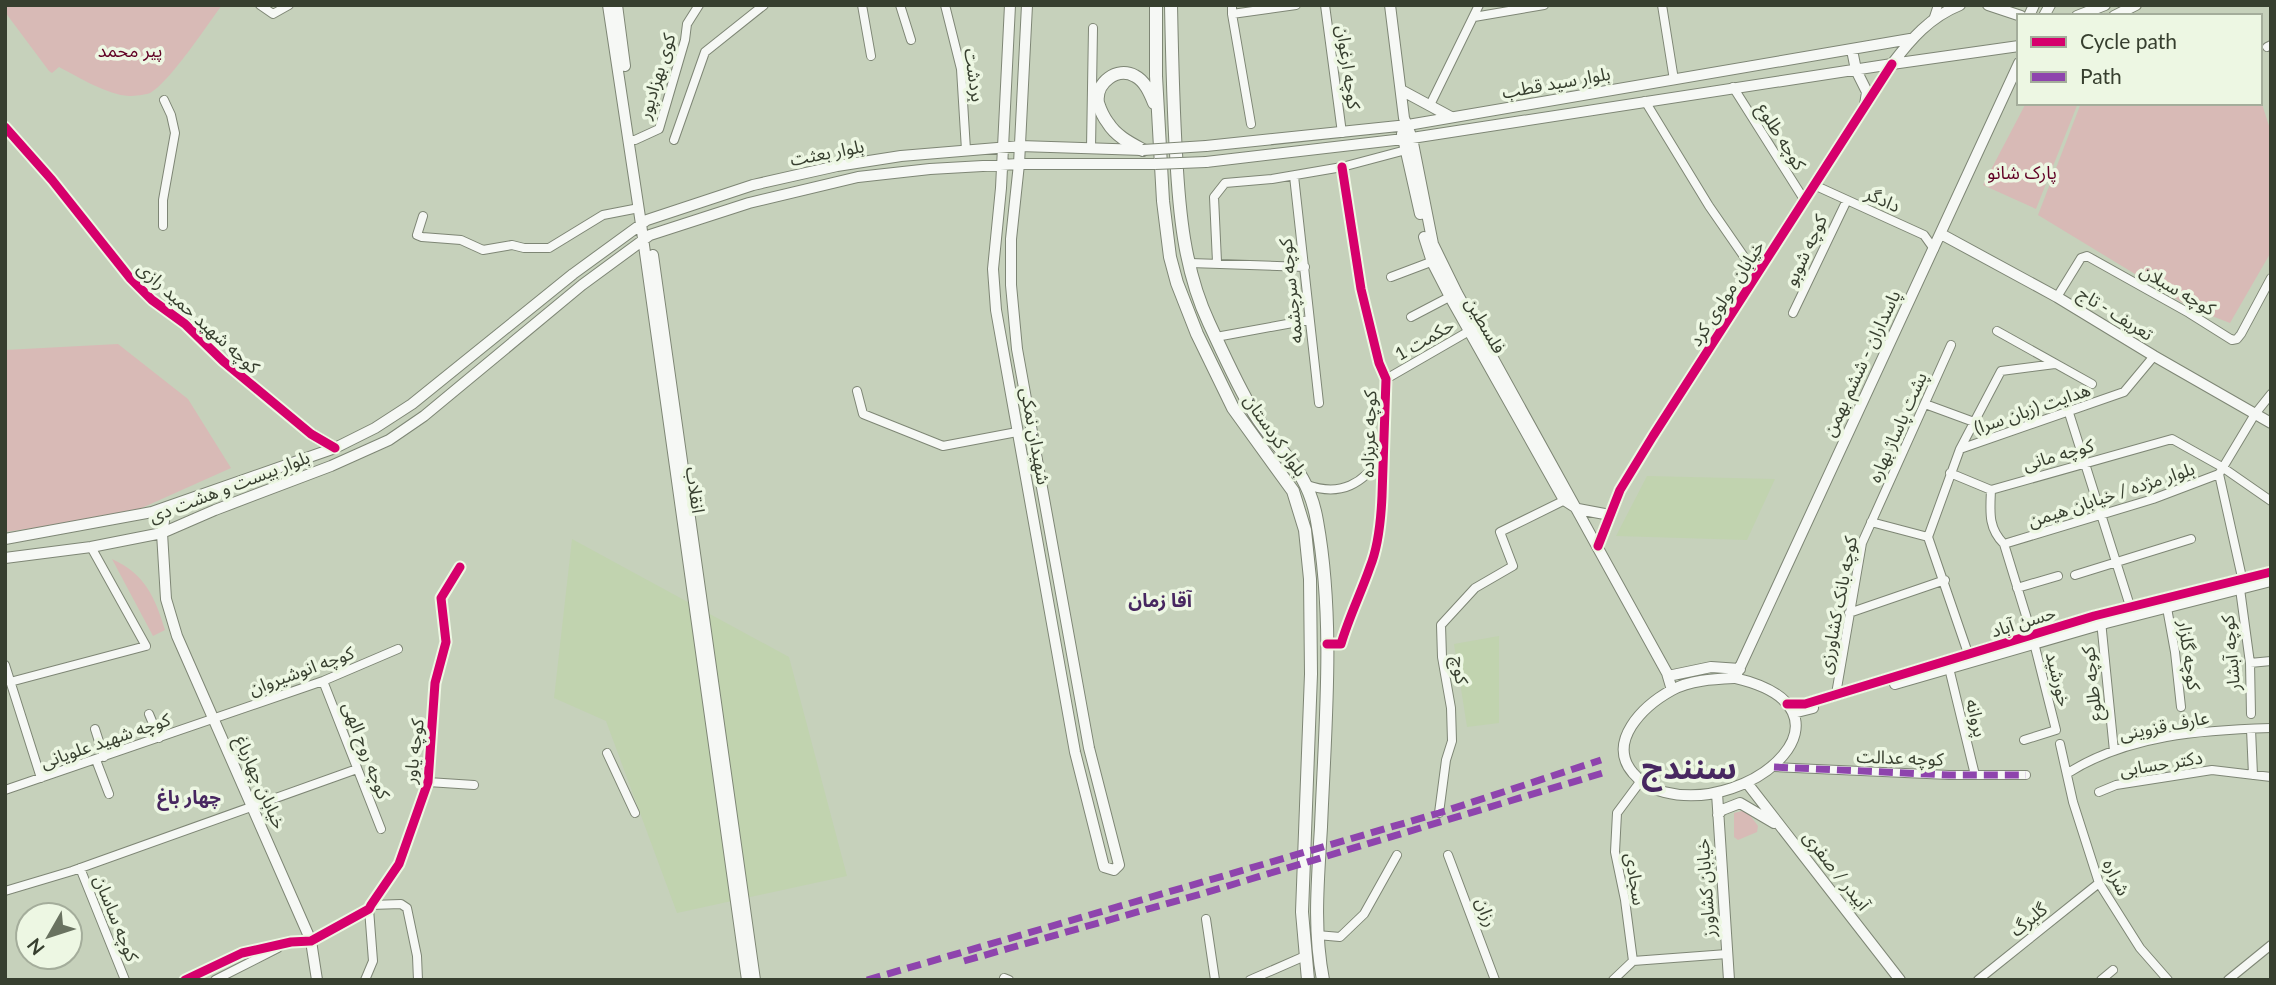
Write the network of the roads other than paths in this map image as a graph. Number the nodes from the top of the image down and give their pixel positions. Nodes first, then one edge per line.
1 (260, 5) edge
2 (289, 5) edge
3 (608, 5) edge
4 (617, 5) edge
5 (699, 5) edge
6 (764, 5) edge
7 (862, 5) edge
8 (901, 5) edge
9 (946, 5) edge
10 (1010, 5) edge
11 (1027, 5) edge
12 (1156, 5) edge
13 (1171, 5) edge
14 (1296, 5) edge
15 (1325, 5) edge
16 (1390, 5) edge
17 (1479, 5) edge
18 (1544, 5) edge
19 (1662, 5) edge
20 (1938, 5) edge
21 (1960, 5) edge
22 (2105, 5) edge
23 (2136, 5) edge
24 (1992, 6) edge
25 (2087, 8) edge
26 (1232, 10) edge
27 (2118, 14) edge
28 (2017, 15) edge
29 (1474, 17) junction
30 (1933, 20) junction
31 (1093, 28) dead end
32 (1910, 39) junction
33 (911, 40) dead end
34 (2017, 46) edge
35 (1852, 50) junction
36 (871, 56) dead end
37 (1892, 64) junction
38 (2017, 67) edge
39 (1856, 70) junction
40 (1674, 80) junction
41 (1733, 87) junction
42 (1401, 90) junction
43 (164, 100) dead end
44 (1645, 101) junction
45 (1430, 105) junction
46 (1158, 111) junction
47 (1863, 111) junction
48 (1451, 117) junction
49 (1404, 123) junction
50 (1251, 124) dead end
51 (7, 133) edge
52 (1342, 133) junction
53 (632, 140) junction
54 (674, 140) dead end
55 (1407, 142) junction
56 (1020, 146) junction
57 (1004, 147) junction
58 (1091, 148) junction
59 (966, 150) junction
60 (1143, 150) junction
61 (1176, 156) junction
62 (1159, 159) junction
63 (1020, 164) junction
64 (1002, 165) junction
65 (1342, 167) junction
66 (1294, 176) junction
67 (1814, 185) junction
68 (1847, 200) junction
69 (1805, 201) junction
70 (639, 208) junction
71 (423, 216) dead end
72 (644, 222) junction
73 (163, 226) dead end
74 (1941, 234) junction
75 (647, 238) junction
76 (1934, 249) junction
77 (1435, 260) junction
78 (1217, 262) junction
79 (1190, 263) junction
80 (1305, 267) junction
81 (1756, 274) junction
82 (1391, 277) dead end
83 (2271, 278) edge
84 (1454, 295) junction
85 (2057, 297) junction
86 (1793, 313) dead end
87 (1411, 317) dead end
88 (1309, 320) junction
89 (1474, 329) junction
90 (1997, 331) dead end
91 (1216, 337) junction
92 (1951, 345) dead end
93 (477, 352) junction
94 (2154, 356) junction
95 (2055, 364) junction
96 (487, 365) junction
97 (1386, 379) junction
98 (2092, 384) dead end
99 (857, 391) dead end
100 (2271, 394) edge
101 (1319, 403) dead end
102 (1925, 404) junction
103 (2069, 413) junction
104 (2255, 414) junction
105 (1974, 422) junction
106 (2271, 424) edge
107 (1032, 427) junction
108 (1017, 432) junction
109 (335, 447) junction
110 (1960, 449) junction
111 (1383, 456) junction
112 (2084, 462) junction
113 (2220, 470) junction
114 (1950, 473) junction
115 (1307, 485) junction
116 (1991, 490) junction
117 (208, 493) junction
118 (1568, 498) junction
119 (2271, 501) edge
120 (1578, 509) junction
121 (215, 510) junction
122 (152, 512) junction
123 (1610, 515) junction
124 (2101, 515) junction
125 (121, 519) junction
126 (1871, 522) junction
127 (162, 533) junction
128 (1928, 537) junction
129 (5, 539) edge
130 (2191, 539) dead end
131 (128, 540) junction
132 (2004, 544) junction
133 (1598, 546) junction
134 (91, 547) junction
135 (5, 558) edge
136 (2116, 562) junction
137 (460, 567) dead end
138 (2271, 572) edge
139 (2074, 575) dead end
140 (2058, 576) dead end
141 (1945, 580) junction
142 (2271, 581) edge
143 (2242, 585) junction
144 (2017, 588) junction
145 (2130, 606) junction
146 (2167, 608) junction
147 (1849, 613) junction
148 (2101, 620) junction
149 (2033, 639) junction
150 (1327, 644) junction
151 (398, 649) dead end
152 (1969, 658) junction
153 (2271, 661) edge
154 (2250, 663) junction
155 (5, 665) edge
156 (1949, 668) junction
157 (1737, 674) junction
158 (1668, 676) junction
159 (323, 681) junction
160 (10, 682) junction
161 (1672, 690) junction
162 (1836, 694) junction
163 (2181, 707) dead end
164 (1790, 709) junction
165 (149, 714) dead end
166 (2251, 714) dead end
167 (214, 719) junction
168 (2271, 728) edge
169 (95, 729) dead end
170 (2251, 729) junction
171 (159, 738) junction
172 (2024, 740) dead end
173 (2060, 744) dead end
174 (1089, 748) junction
175 (2114, 751) junction
176 (1075, 752) junction
177 (607, 753) dead end
178 (100, 758) junction
179 (1774, 767) junction
180 (357, 769) junction
181 (2068, 773) junction
182 (1975, 775) junction
183 (2026, 775) dead end
184 (2253, 775) junction
185 (41, 778) junction
186 (2271, 778) edge
187 (428, 782) junction
188 (1640, 782) junction
189 (1747, 783) junction
190 (474, 785) dead end
191 (5, 790) edge
192 (2099, 792) dead end
193 (1717, 793) junction
194 (109, 794) dead end
195 (252, 807) junction
196 (635, 813) dead end
197 (1439, 813) dead end
198 (1718, 815) junction
199 (1782, 828) junction
200 (381, 829) dead end
201 (1397, 855) dead end
202 (1448, 855) dead end
203 (80, 868) junction
204 (2099, 883) junction
205 (5, 891) edge
206 (370, 907) junction
207 (1206, 919) dead end
208 (1317, 935) junction
209 (311, 941) junction
210 (291, 942) junction
211 (2271, 946) edge
212 (1727, 954) junction
213 (1305, 956) junction
214 (1633, 961) junction
215 (2113, 970) dead end
216 (125, 980) edge
217 (184, 980) edge
218 (215, 980) edge
219 (317, 980) edge
220 (365, 980) edge
221 (418, 980) edge
222 (747, 980) edge
223 (755, 980) edge
224 (1215, 980) edge
225 (1250, 980) edge
226 (1308, 980) edge
227 (1323, 980) edge
228 (1495, 980) edge
229 (1613, 980) edge
230 (1729, 980) edge
231 (1899, 980) edge
232 (1978, 980) edge
233 (2101, 980) edge
234 (2168, 980) edge
235 (2228, 980) edge

1 - 2 street
3 - 53 main road, انقلاب
4 - 53 main road, انقلاب
5 - 53 street, کوی بهزادپور
6 - 54 street
7 - 36 street
8 - 33 street
9 - 59 street, بردشت
10 - 57 main road, شهیدان نمکی
11 - 56 main road, شهیدان نمکی
12 - 46 main road, بلوار کردستان
13 - 61 main road, بلوار کردستان
14 - 26 street
15 - 52 street, کوچه ارغوان
16 - 42 main road
17 - 29 street
18 - 29 street
19 - 40 street
20 - 30 street
21 - 30 main road
22 - 25 main road
23 - 27 main road
24 - 28 main road
26 - 50 street
29 - 45 street
30 - 32 main road
31 - 58 street
32 - 35 main road, بلوار سید قطب
32 - 37 main road, خیابان مولوی کرد
34 - 37 main road, بلوار سید قطب
35 - 39 main road
35 - 40 main road, بلوار سید قطب
37 - 39 main road, بلوار سید قطب
37 - 47 main road, خیابان مولوی کرد
38 - 74 main road, پاسداران - ششم بهمن
39 - 41 main road, بلوار سید قطب
39 - 47 main road
40 - 48 main road, بلوار سید قطب
41 - 44 main road, بلوار سید قطب
41 - 69 street, کوچه طلوع
42 - 45 main road
42 - 49 main road
43 - 73 street
44 - 55 main road, بلوار سید قطب
44 - 81 street
45 - 48 main road
46 - 60 main road
46 - 62 main road, بلوار کردستان
47 - 67 main road, خیابان مولوی کرد
48 - 49 main road, بلوار سید قطب
49 - 52 main road, بلوار سید قطب
49 - 55 main road, فلسطین
51 - 109 main road, کوچه شهید حمید رازی
52 - 60 main road, بلوار سید قطب, bridge
53 - 70 main road, انقلاب
53 - 72 main road, انقلاب
55 - 62 main road, بلوار سید قطب, bridge
55 - 65 street
55 - 77 main road, فلسطین
56 - 57 main road, بلوار بعثت
56 - 58 main road
56 - 63 main road, شهیدان نمکی
57 - 59 main road, بلوار بعثت
57 - 64 main road, شهیدان نمکی
58 - 60 main road
59 - 72 main road, بلوار بعثت
61 - 62 main road
61 - 79 main road, بلوار کردستان
62 - 63 main road
62 - 213 main road, بلوار کردستان
63 - 64 main road, بلوار بعثت
63 - 107 main road, شهیدان نمکی
64 - 75 main road, بلوار بعثت
64 - 108 main road, شهیدان نمکی
65 - 66 street
65 - 97 street, کوچه عربزاده
66 - 78 street
66 - 80 street, کوچه سرچشمه
67 - 68 street, دادگر
67 - 69 main road, خیابان مولوی کرد
68 - 76 street, دادگر
68 - 86 street, کوچه شوبو
69 - 81 main road, خیابان مولوی کرد
70 - 71 street
70 - 72 main road, انقلاب
72 - 75 main road, انقلاب
72 - 93 main road, بلوار بیست و هشت دی
74 - 76 main road, پاسداران - ششم بهمن
74 - 85 main road, تعریف - تاج
75 - 96 main road, بلوار بیست و هشت دی
75 - 222 main road, انقلاب
75 - 223 main road, انقلاب
76 - 157 main road, پاسداران - ششم بهمن
77 - 82 street
77 - 84 main road, فلسطین
78 - 79 street
78 - 80 street
79 - 91 main road, بلوار کردستان
80 - 88 street, کوچه سرچشمه
81 - 123 main road, خیابان مولوی کرد
83 - 85 street, کوچه سبلان
84 - 87 street
84 - 89 main road, فلسطین
85 - 94 main road, تعریف - تاج
88 - 91 street
88 - 101 street, کوچه سرچشمه
89 - 97 street, حکمت 1
89 - 118 main road, فلسطین
90 - 95 street
91 - 115 main road, بلوار کردستان
92 - 102 street, پشت پاساژ بهاره
93 - 96 main road
93 - 109 main road, بلوار بیست و هشت دی
94 - 103 street, هدایت (زبان سرا)
94 - 104 main road, تعریف - تاج
95 - 98 street
95 - 105 street
96 - 121 main road, بلوار بیست و هشت دی
97 - 111 street, کوچه عربزاده
99 - 108 street
100 - 104 street
102 - 105 street
102 - 126 street, پشت پاساژ بهاره
103 - 110 street, هدایت (زبان سرا)
103 - 112 street
104 - 106 main road, تعریف - تاج
104 - 113 street
105 - 110 street
107 - 108 main road
107 - 174 main road, شهیدان نمکی
108 - 176 main road, شهیدان نمکی
109 - 117 main road, بلوار بیست و هشت دی
110 - 114 street, هدایت (زبان سرا)
111 - 115 street
111 - 150 street, کوچه عربزاده
112 - 113 street, کوچه مانی
112 - 116 street, کوچه مانی
112 - 124 street
113 - 119 street
113 - 124 street, بلوار مژده / خیابان هیمن
113 - 143 street, کوچه آبشار
114 - 116 street
114 - 128 street, هدایت (زبان سرا)
115 - 150 main road, بلوار کردستان
116 - 132 street
117 - 121 main road
117 - 122 main road, بلوار بیست و هشت دی
118 - 120 main road, فلسطین
118 - 197 street, کوچ
120 - 123 main road
120 - 133 main road, فلسطین
121 - 127 main road, بلوار بیست و هشت دی
122 - 125 main road, بلوار بیست و هشت دی
122 - 127 main road
123 - 133 main road, خیابان مولوی کرد
124 - 132 street, بلوار مژده / خیابان هیمن
124 - 136 street
125 - 129 main road, بلوار بیست و هشت دی
125 - 131 main road
126 - 128 street
126 - 147 street, کوچه بانک کشاورزی
127 - 131 main road, بلوار بیست و هشت دی
127 - 167 main road, خیابان چهارباغ
128 - 141 street
130 - 136 street
131 - 134 main road, بلوار بیست و هشت دی
132 - 144 street
133 - 158 main road, فلسطین
134 - 135 main road, بلوار بیست و هشت دی
134 - 160 street
136 - 139 street
136 - 145 street
137 - 187 street, کوچه یاور
138 - 143 main road, حسن آباد
140 - 144 street
141 - 147 street
141 - 152 street
142 - 143 main road, حسن آباد
143 - 145 main road, حسن آباد
143 - 146 main road, حسن آباد
143 - 154 street, کوچه آبشار
144 - 149 street
145 - 148 main road, حسن آباد
146 - 148 main road, حسن آباد
146 - 163 street, کوچه گلزار
147 - 162 street, کوچه بانک کشاورزی
148 - 149 main road, حسن آباد
148 - 175 street, کوچه طلوع
149 - 152 main road, حسن آباد
149 - 172 street, خورشید
150 - 208 main road, بلوار کردستان
151 - 159 street, کوچه انوشیروان
152 - 156 main road, حسن آباد
152 - 162 main road, حسن آباد
153 - 154 street
154 - 166 street, کوچه آبشار
155 - 160 street
156 - 164 main road, حسن آباد
156 - 182 street, پروانه
157 - 158 main road
157 - 161 main road
157 - 164 main road
158 - 161 main road, فلسطین
159 - 167 street, کوچه انوشیروان
159 - 180 street, کوچه روح الهی
160 - 185 street
161 - 188 main road
162 - 164 main road, حسن آباد
164 - 179 main road
165 - 171 street
167 - 171 street, کوچه شهید علویانی
167 - 195 main road, خیابان چهارباغ
168 - 170 street, عارف قزوینی
169 - 178 street
170 - 175 street, عارف قزوینی
170 - 184 street
171 - 178 street, کوچه شهید علویانی
173 - 181 street, شراره
174 - 176 main road
174 - 176 main road, شهیدان نمکی
175 - 181 street, عارف قزوینی
177 - 196 street
178 - 185 street, کوچه شهید علویانی
178 - 194 street
179 - 182 street, کوچه عدالت
179 - 189 main road
180 - 195 street
180 - 200 street, کوچه روح الهی
181 - 204 street, شراره
182 - 183 street, کوچه عدالت
184 - 186 street, دکتر حسابی
184 - 192 street, دکتر حسابی
185 - 191 street, کوچه شهید علویانی
187 - 190 street
187 - 206 street, کوچه یاور
188 - 193 main road
188 - 214 street, سجادی
189 - 193 main road
189 - 199 main road, آبیدر / صفری
193 - 198 main road, خیابان کشاورز
195 - 203 street
195 - 209 main road, خیابان چهارباغ
198 - 199 main road
198 - 212 main road, خیابان کشاورز
199 - 231 main road, آبیدر / صفری
201 - 208 street
202 - 228 street, رزان
203 - 205 street
203 - 216 street, کوچه ساسان
204 - 232 street, گلبرگ
204 - 234 street, شراره
206 - 209 street, کوچه یاور
206 - 220 street
206 - 221 street
207 - 224 street
208 - 227 main road, بلوار کردستان
209 - 210 street
209 - 219 main road, خیابان چهارباغ
210 - 217 street
210 - 218 street
211 - 235 street
212 - 214 street
212 - 230 main road, خیابان کشاورز
213 - 225 street
213 - 226 main road, بلوار کردستان
214 - 229 street
215 - 233 street

